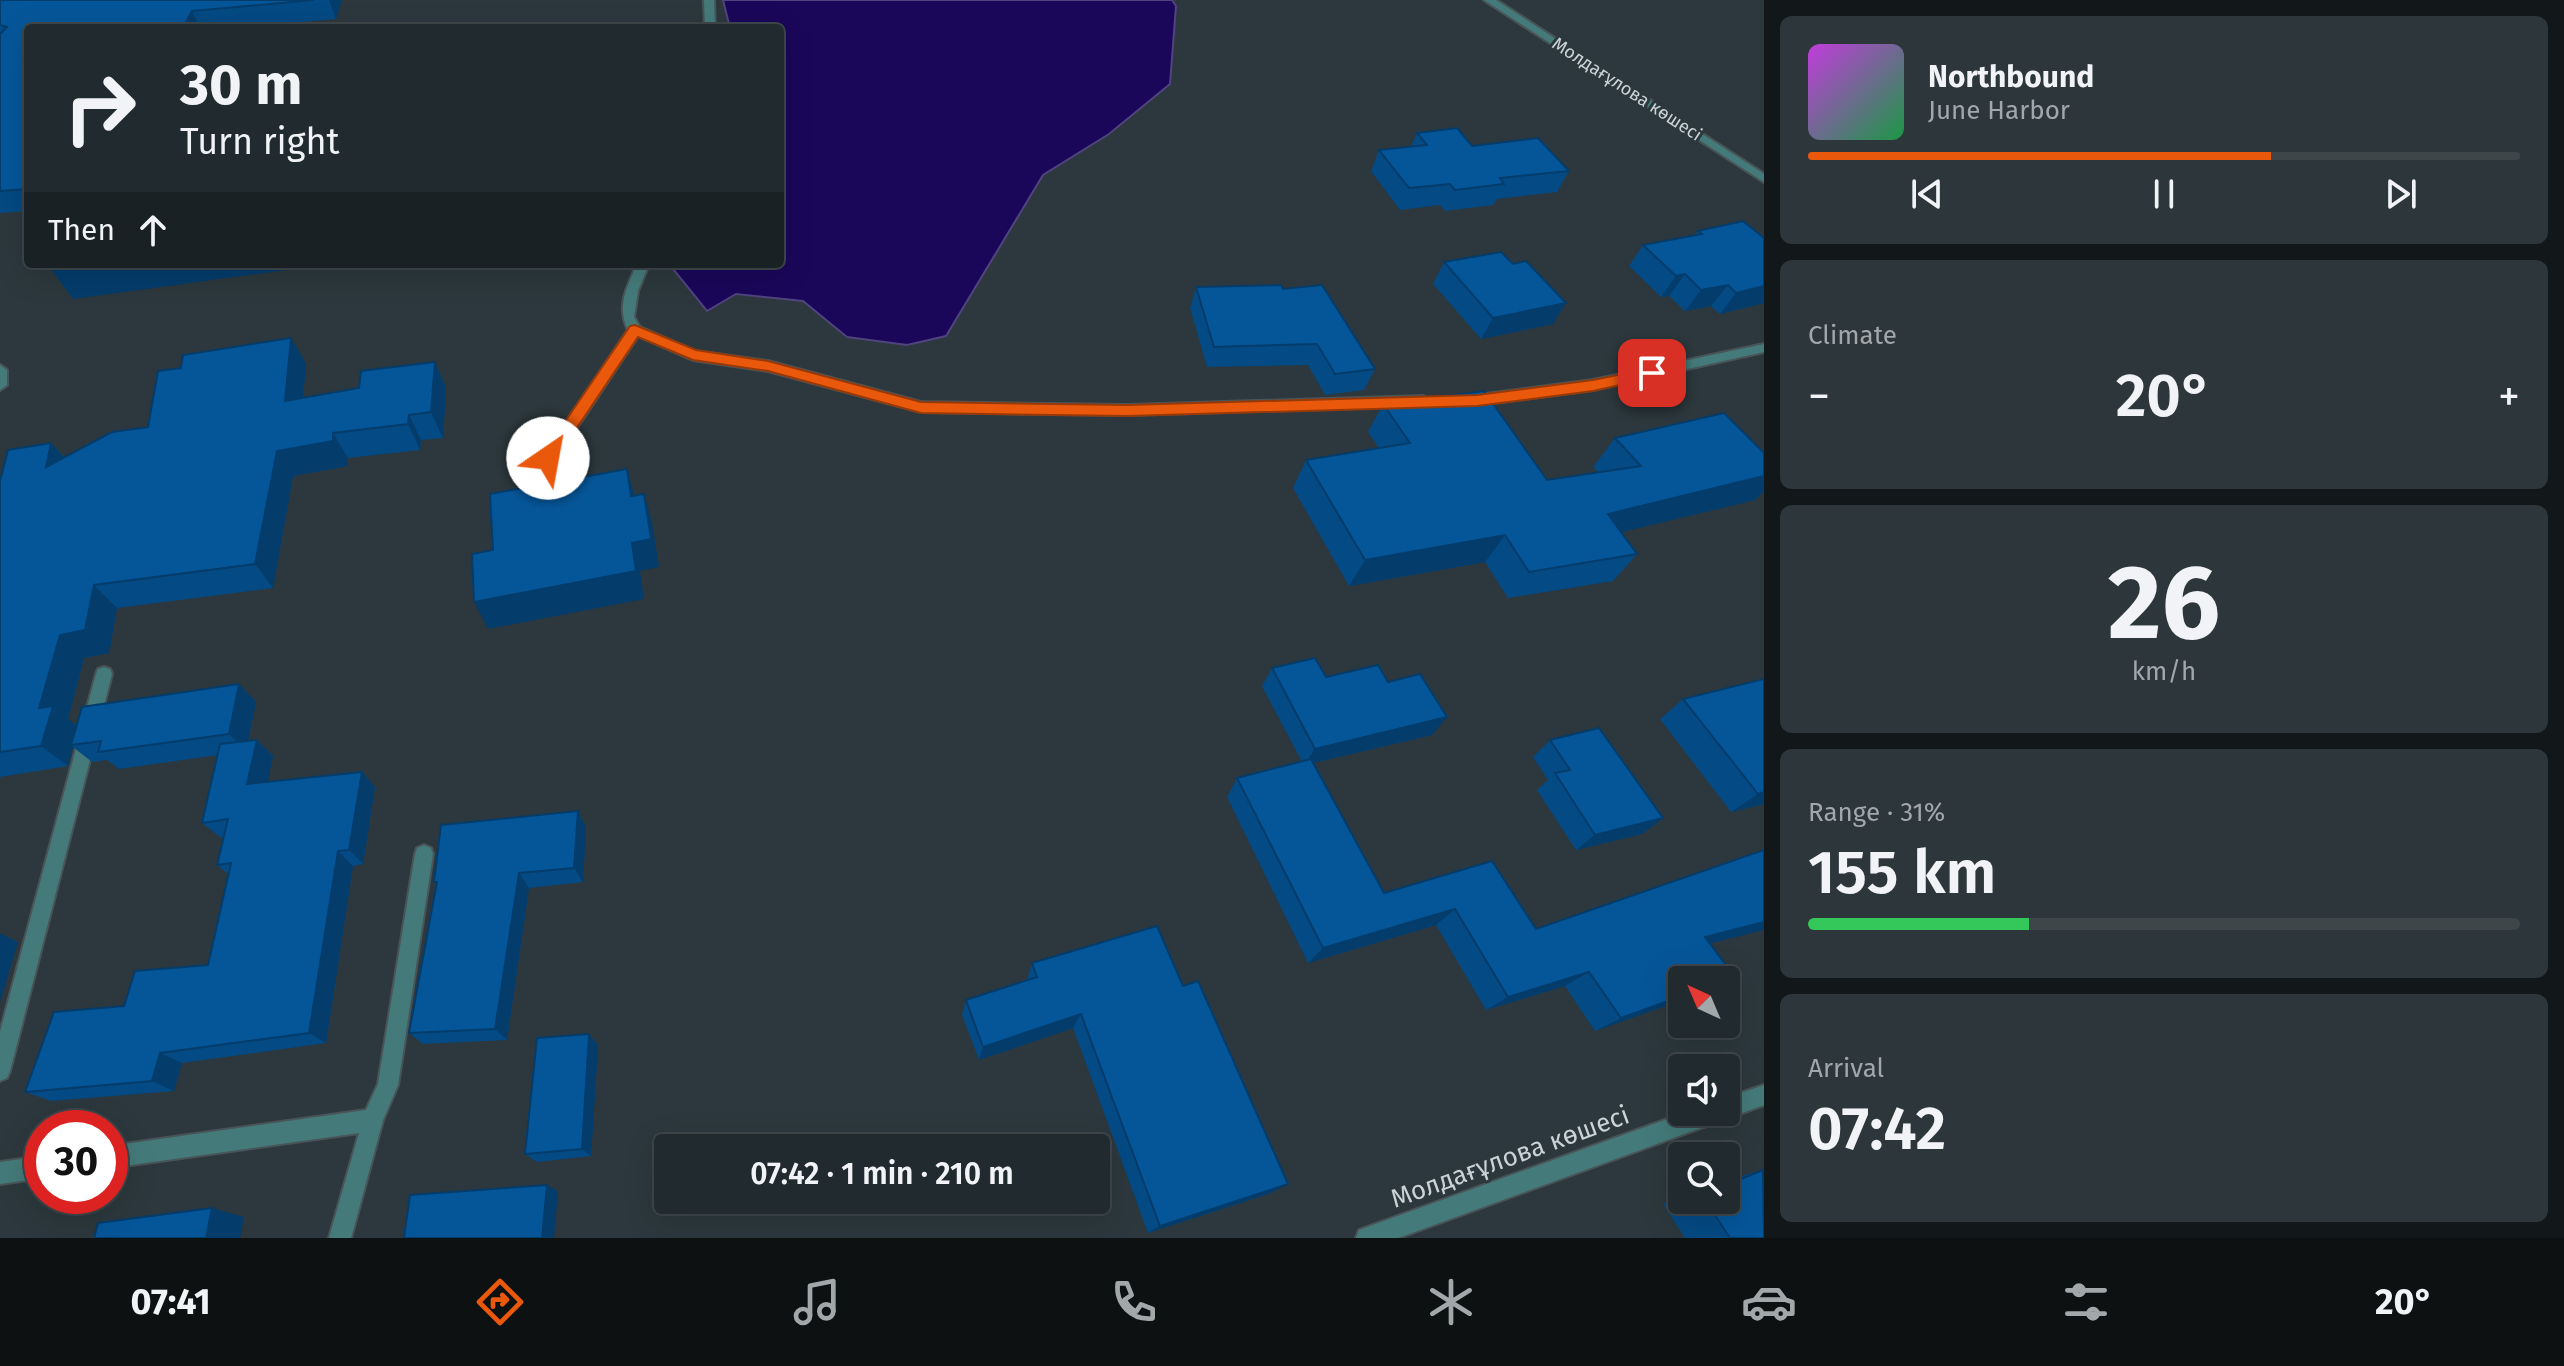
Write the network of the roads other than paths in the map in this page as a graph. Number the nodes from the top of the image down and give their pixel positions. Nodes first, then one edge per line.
1 (709, 0) edge
2 (1489, 0) edge
3 (710, 24) edge
4 (1764, 179) edge
5 (641, 268) edge
6 (635, 330) junction
7 (1764, 348) edge
8 (0, 370) edge
9 (0, 385) edge
10 (517, 506) edge
11 (104, 674) dead end
12 (424, 854) dead end
13 (0, 1071) edge
14 (1764, 1095) edge
15 (1740, 1104) edge
16 (373, 1120) junction
17 (1677, 1126) edge
18 (128, 1154) edge
19 (24, 1170) edge
20 (0, 1173) edge
21 (340, 1238) edge
22 (1367, 1238) edge

1 - 3 street
2 - 4 street, Молдағұлова көшесі
5 - 6 street
6 - 7 street
6 - 10 street
8 - 9 street
11 - 13 street
12 - 16 street
14 - 15 street
16 - 18 street
16 - 21 street
17 - 22 street, Молдағұлова көшесі
19 - 20 street

